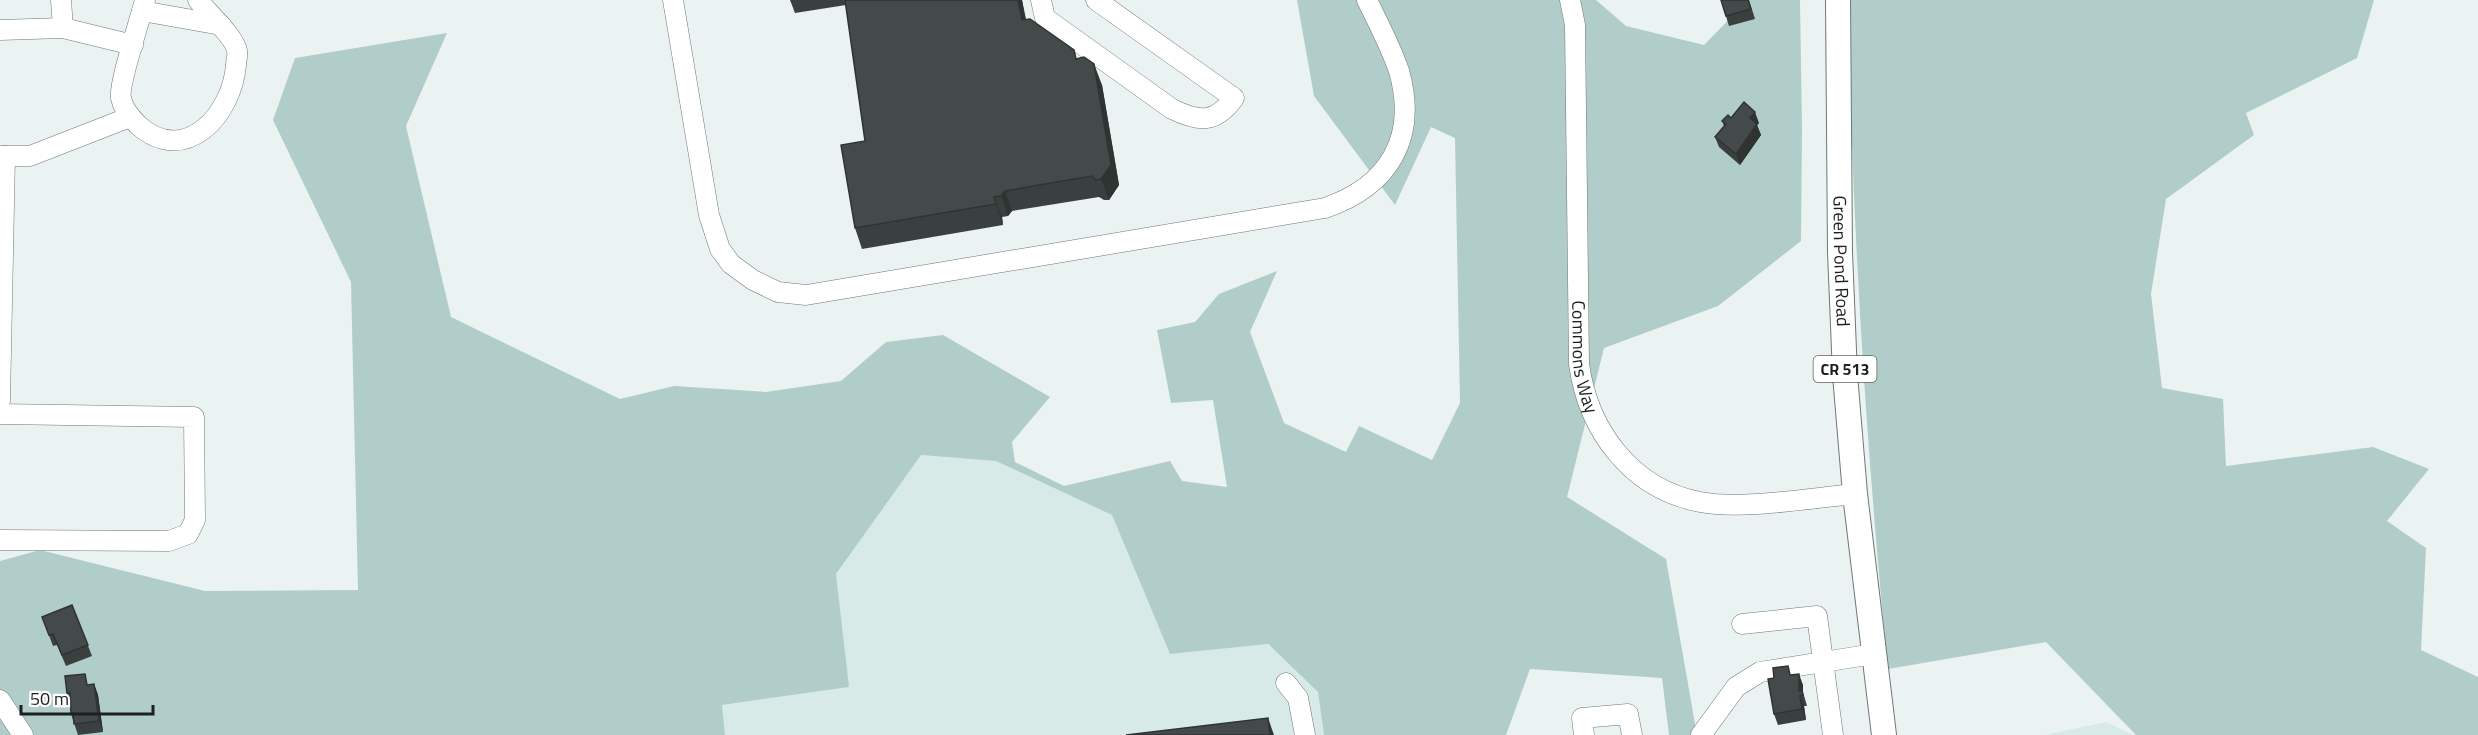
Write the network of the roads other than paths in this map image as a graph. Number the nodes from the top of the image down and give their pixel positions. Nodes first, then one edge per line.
1 (61, 0) edge
2 (198, 0) edge
3 (673, 0) edge
4 (1041, 0) edge
5 (1096, 0) edge
6 (1367, 0) edge
7 (1570, 0) edge
8 (1838, 0) edge
9 (144, 5) edge
10 (220, 25) junction
11 (63, 28) junction
12 (0, 30) edge
13 (134, 45) junction
14 (130, 117) junction
15 (3, 156) edge
16 (0, 401) edge
17 (0, 414) edge
18 (1855, 494) junction
19 (0, 540) edge
20 (1742, 624) dead end
21 (1874, 654) junction
22 (1824, 661) junction
23 (1286, 682) dead end
24 (0, 700) edge
25 (23, 735) edge
26 (1305, 735) edge
27 (1584, 735) edge
28 (1632, 735) edge
29 (1701, 735) edge
30 (1833, 735) edge
31 (1884, 735) edge

1 - 11 street
2 - 10 street
3 - 6 street
4 - 5 street
7 - 18 street, Commons Way
8 - 18 main road, Green Pond Road / CR 513
9 - 10 street
9 - 13 street
10 - 14 street
11 - 12 street
11 - 13 street
13 - 14 street
14 - 15 street
15 - 16 street
17 - 19 street
18 - 21 main road, Green Pond Road / CR 513
20 - 22 street
21 - 22 street
21 - 31 main road, Green Pond Road / CR 513
22 - 29 street
22 - 30 street
23 - 26 street
24 - 25 street
27 - 28 street

